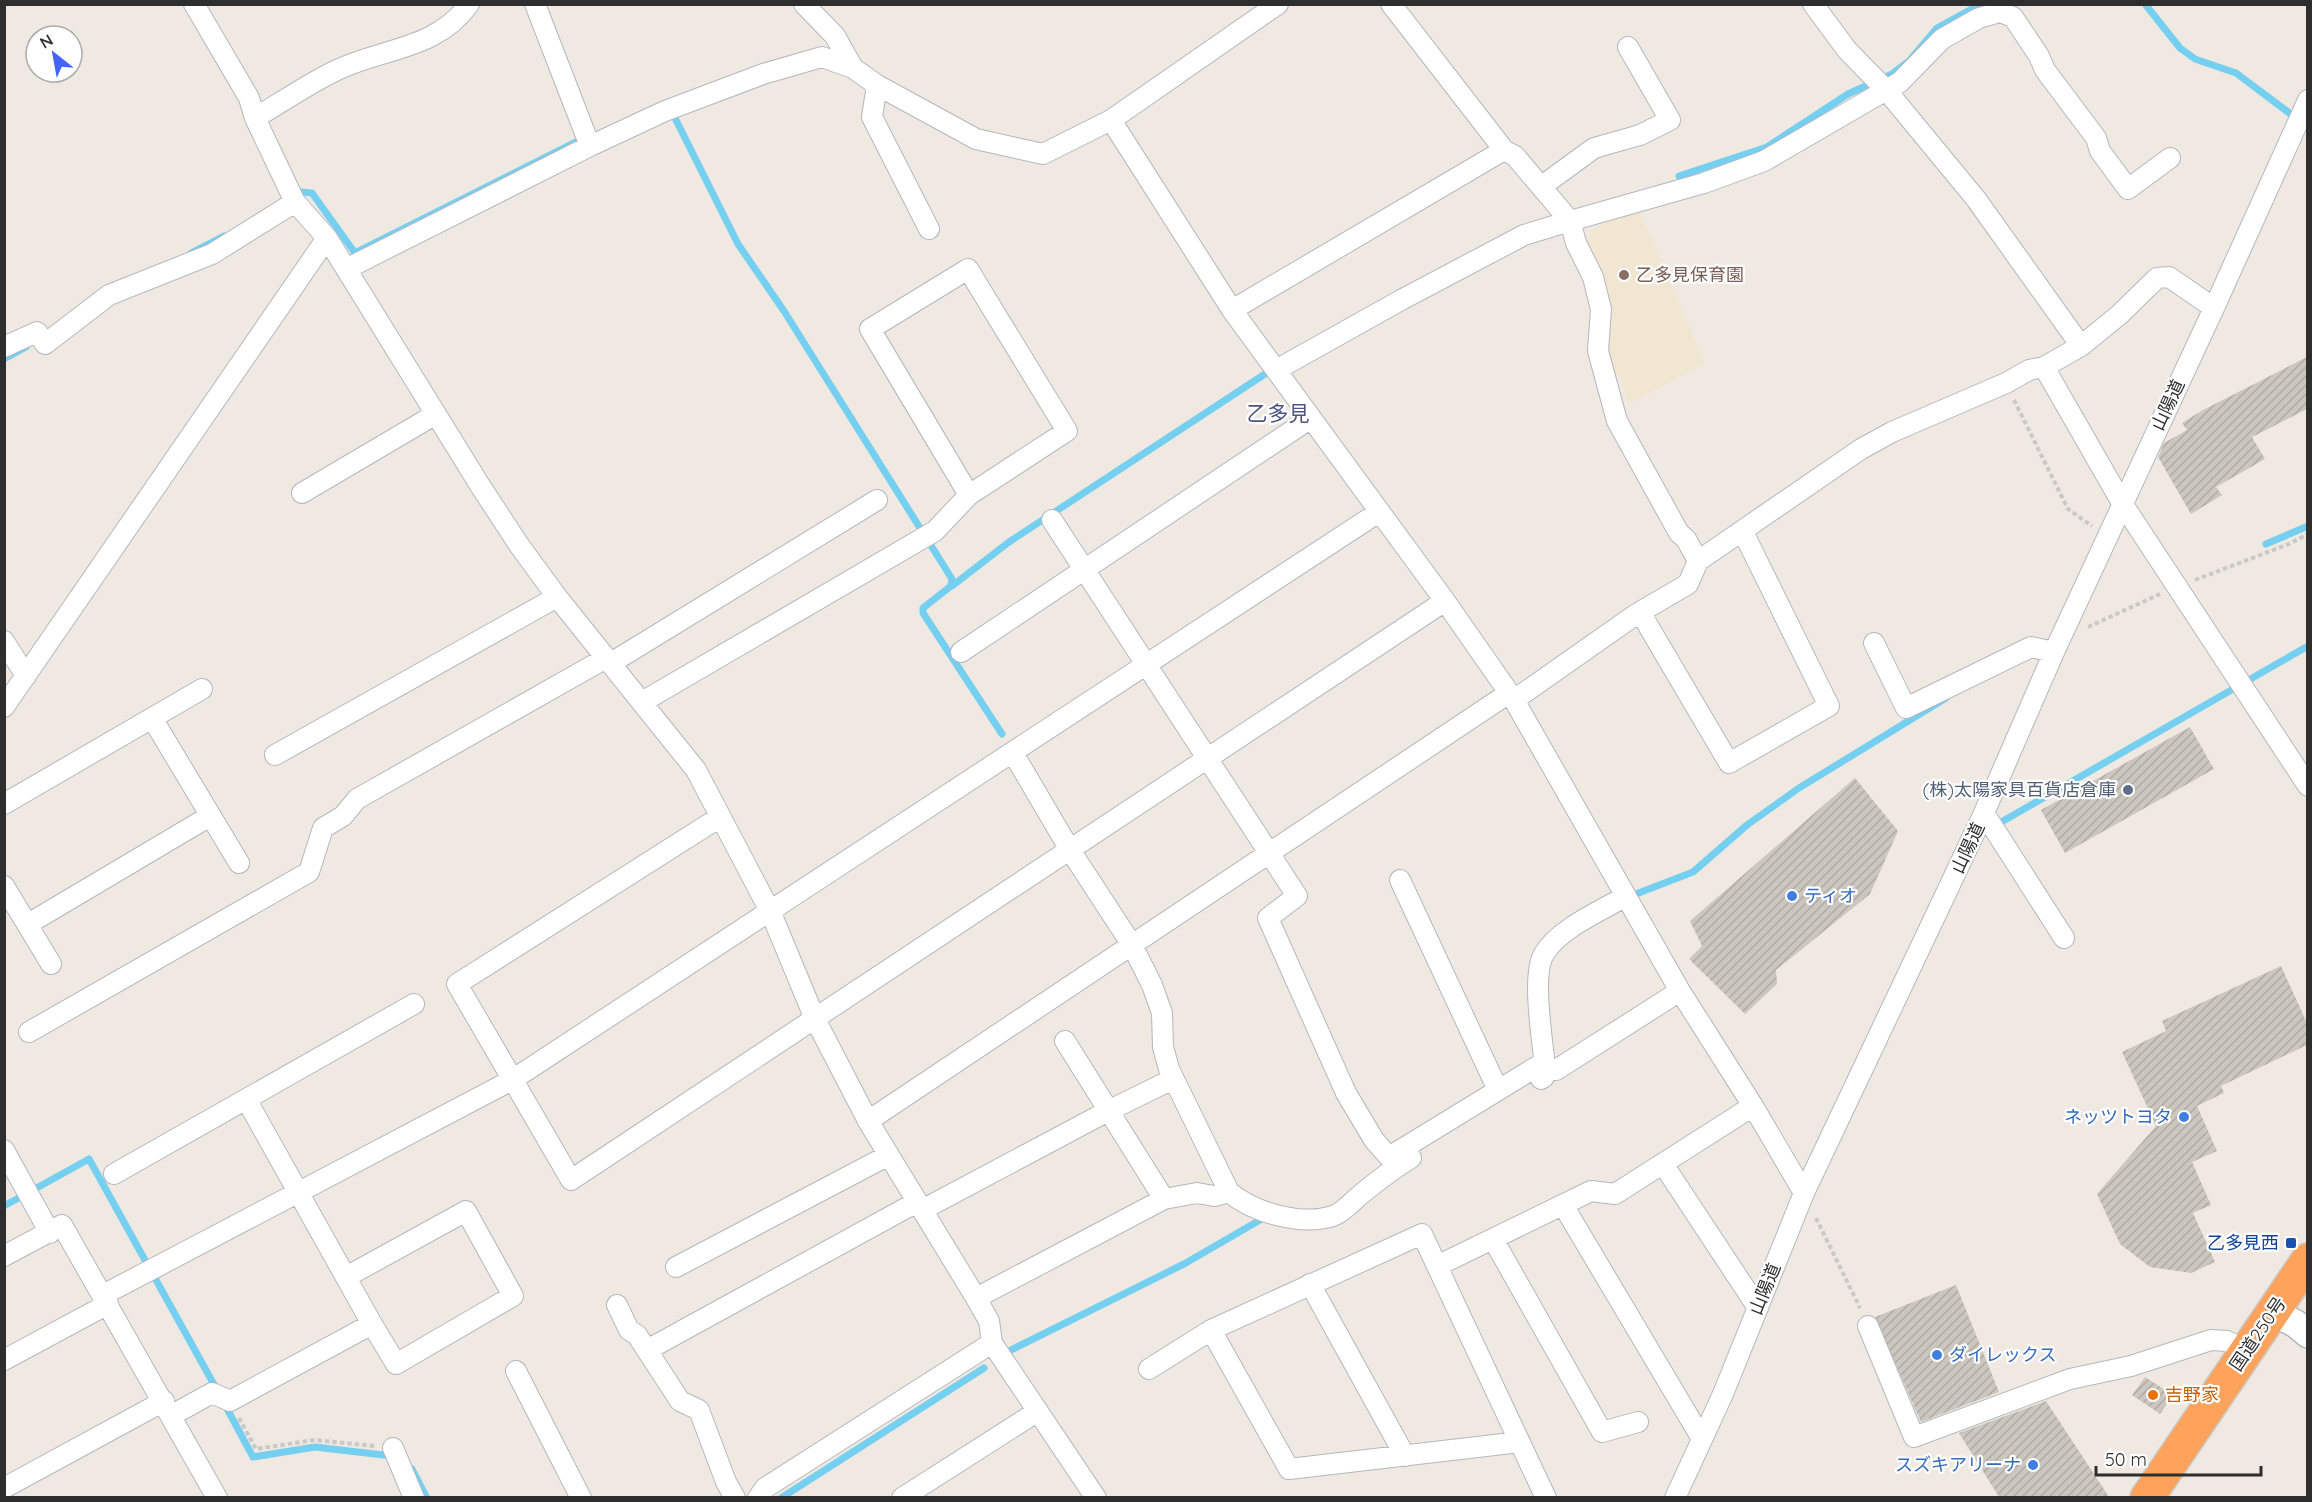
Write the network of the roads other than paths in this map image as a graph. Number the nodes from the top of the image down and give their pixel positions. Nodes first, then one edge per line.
1 (194, 4) edge
2 (469, 4) edge
3 (535, 4) edge
4 (804, 4) edge
5 (1278, 4) edge
6 (1391, 4) edge
7 (1812, 4) edge
8 (1974, 11) edge
9 (1628, 47) dead end
10 (853, 68) junction
11 (1880, 83) junction
12 (877, 85) junction
13 (255, 118) junction
14 (1111, 120) junction
15 (2301, 124) edge
16 (588, 141) junction
17 (1504, 150) junction
18 (2170, 158) dead end
19 (1542, 186) junction
20 (293, 198) junction
21 (1570, 221) junction
22 (929, 229) dead end
23 (327, 238) junction
24 (346, 269) junction
25 (2214, 308) junction
26 (1232, 310) junction
27 (6, 346) edge
28 (2081, 346) junction
29 (2044, 367) junction
30 (1276, 370) junction
31 (436, 414) junction
32 (1311, 418) junction
33 (302, 493) dead end
34 (969, 495) junction
35 (877, 500) dead end
36 (2122, 503) junction
37 (1379, 512) junction
38 (1052, 520) dead end
39 (1743, 532) junction
40 (1698, 561) junction
41 (1085, 569) junction
42 (557, 597) junction
43 (1445, 601) junction
44 (1640, 612) junction
45 (4, 641) edge
46 (1874, 643) dead end
47 (962, 652) dead end
48 (2054, 652) junction
49 (608, 661) junction
50 (1147, 665) junction
51 (26, 676) junction
52 (202, 689) dead end
53 (1511, 697) junction
54 (642, 702) junction
55 (4, 707) edge
56 (152, 718) junction
57 (1013, 753) junction
58 (276, 755) dead end
59 (1208, 758) junction
60 (2307, 786) edge
61 (4, 804) edge
62 (1984, 813) junction
63 (210, 816) junction
64 (720, 817) junction
65 (1070, 849) junction
66 (1270, 852) junction
67 (239, 863) dead end
68 (1400, 880) dead end
69 (4, 886) edge
70 (1626, 897) junction
71 (771, 912) junction
72 (28, 924) junction
73 (2064, 938) dead end
74 (1132, 945) junction
75 (51, 964) dead end
76 (1680, 991) junction
77 (414, 1004) dead end
78 (815, 1019) junction
79 (29, 1032) dead end
80 (1065, 1041) dead end
81 (1545, 1068) junction
82 (1173, 1079) junction
83 (512, 1080) junction
84 (1498, 1090) junction
85 (246, 1099) junction
86 (1753, 1106) junction
87 (1108, 1110) junction
88 (868, 1121) junction
89 (4, 1150) edge
90 (889, 1155) junction
91 (1663, 1164) junction
92 (114, 1174) dead end
93 (298, 1192) junction
94 (1229, 1192) junction
95 (1804, 1193) junction
96 (1164, 1199) junction
97 (1563, 1205) junction
98 (920, 1206) junction
99 (50, 1233) junction
100 (1493, 1239) junction
101 (4, 1256) edge
102 (2307, 1260) edge
103 (1437, 1266) junction
104 (676, 1267) dead end
105 (346, 1277) junction
106 (1310, 1284) junction
107 (976, 1298) junction
108 (106, 1300) junction
109 (616, 1305) dead end
110 (1758, 1308) junction
111 (2273, 1311) junction
112 (372, 1323) junction
113 (1868, 1326) road end
114 (1211, 1329) junction
115 (2307, 1334) edge
116 (992, 1343) junction
117 (647, 1350) junction
118 (2247, 1350) junction
119 (4, 1360) edge
120 (1149, 1369) dead end
121 (516, 1371) dead end
122 (168, 1408) junction
123 (1038, 1411) junction
124 (1638, 1422) dead end
125 (1702, 1438) junction
126 (1520, 1442) junction
127 (394, 1453) road end
128 (1405, 1456) junction
129 (4, 1488) edge
130 (218, 1497) edge
131 (414, 1497) edge
132 (581, 1497) edge
133 (735, 1497) edge
134 (758, 1497) edge
135 (902, 1497) edge
136 (1096, 1497) edge
137 (1546, 1497) edge
138 (1675, 1497) edge
139 (2147, 1497) edge

1 - 13 street
2 - 13 street
3 - 16 street
4 - 10 street
5 - 14 street
6 - 17 street
7 - 11 street
8 - 11 street
8 - 18 street
9 - 19 street
10 - 12 street
10 - 16 street
11 - 21 street
11 - 28 street
12 - 14 street
12 - 22 street
13 - 20 street
14 - 26 street
15 - 25 street, 山陽道
16 - 24 street
17 - 19 street
17 - 26 street
19 - 21 street
20 - 23 street
20 - 27 street
21 - 30 street
21 - 40 street
23 - 24 street
23 - 51 street
24 - 31 street
25 - 28 street
25 - 36 street, 山陽道
26 - 30 street
28 - 29 street
29 - 36 street
29 - 39 street
30 - 32 street
31 - 33 street
31 - 42 street
32 - 37 street
32 - 41 street
34 - 34 street
34 - 54 street
35 - 49 street
36 - 48 street, 山陽道
36 - 60 street
37 - 43 street
37 - 50 street
38 - 41 street
39 - 40 street
39 - 44 street
40 - 44 street
41 - 47 street
41 - 50 street
42 - 49 street
42 - 58 street
43 - 53 street
43 - 59 street
44 - 53 street
45 - 51 street
46 - 48 street
48 - 62 street, 山陽道
49 - 54 street
49 - 79 street
50 - 57 street
50 - 59 street
51 - 55 street
52 - 56 street
53 - 66 street
53 - 70 street
54 - 64 street
56 - 61 street
56 - 63 street
57 - 65 street
57 - 71 street
59 - 65 street
59 - 66 street
62 - 73 street
62 - 95 street, 山陽道
63 - 67 street
63 - 72 street
64 - 71 street
64 - 83 street
65 - 74 street
65 - 78 street
66 - 74 street
66 - 84 street
68 - 84 street
69 - 72 street
70 - 76 street
70 - 81 street
71 - 78 street
71 - 83 street
72 - 75 street
74 - 82 street
74 - 88 street
76 - 81 street
76 - 86 street
77 - 85 street
78 - 83 street
78 - 88 street
80 - 87 street
81 - 84 street
81 - 94 street
82 - 87 street
82 - 94 street
83 - 93 street
85 - 92 street
85 - 93 street
86 - 91 street
86 - 95 street
87 - 96 street
87 - 98 street
88 - 90 street
89 - 99 street
90 - 98 street
90 - 104 street
91 - 97 street
91 - 110 street
93 - 105 street
93 - 108 street
94 - 96 street
95 - 110 street, 山陽道
96 - 107 street
97 - 100 street
97 - 125 street
98 - 107 street
98 - 117 street
99 - 101 street
99 - 108 street
100 - 103 street
100 - 124 street
102 - 111 highway, 国道250号
103 - 106 street
103 - 126 street
105 - 112 street
105 - 112 street
106 - 114 street
106 - 128 street
107 - 116 street
108 - 119 street
108 - 122 street
109 - 117 street
110 - 125 street, 山陽道
111 - 115 street
111 - 118 highway, 国道250号
112 - 122 street
113 - 118 street
114 - 120 street
114 - 128 street
116 - 123 street
116 - 134 street
117 - 133 street
118 - 139 highway, 国道250号
121 - 132 street
122 - 129 street
122 - 130 street
123 - 135 street
123 - 136 street
125 - 138 street, 山陽道
126 - 128 street
126 - 137 street
127 - 131 street

